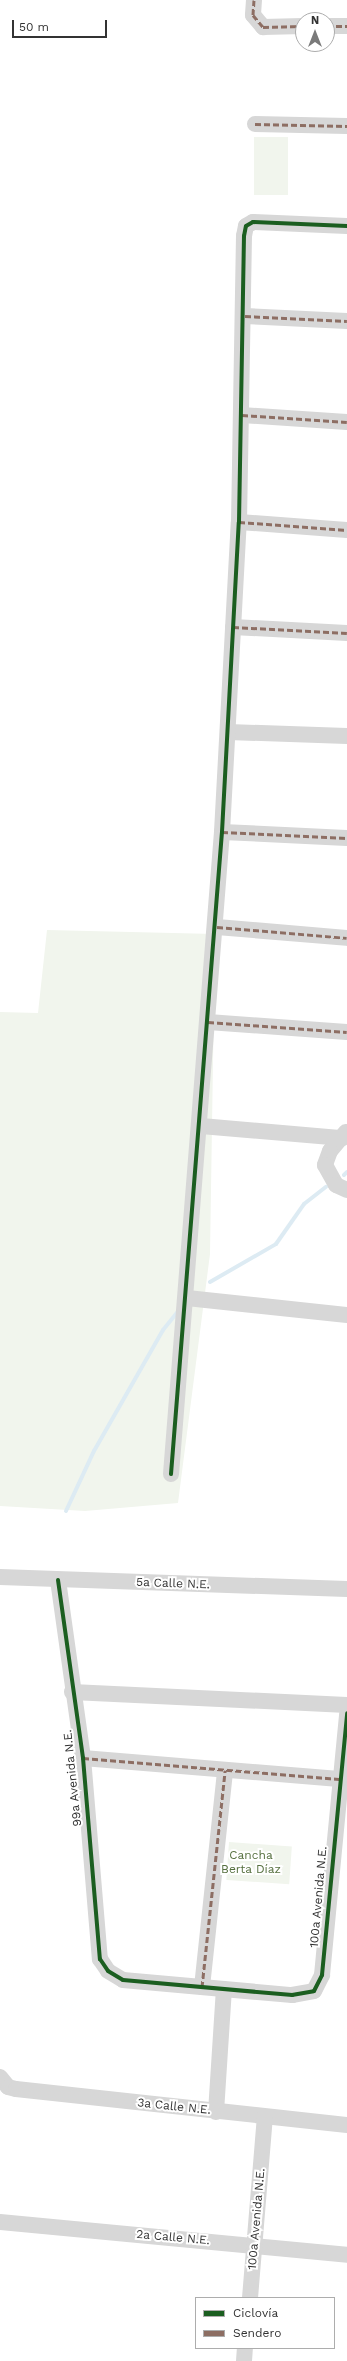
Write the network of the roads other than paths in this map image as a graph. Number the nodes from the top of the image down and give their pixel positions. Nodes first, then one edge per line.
1 (254, 0) edge
2 (295, 26) edge
3 (335, 26) edge
4 (347, 26) edge
5 (255, 124) dead end
6 (347, 126) edge
7 (347, 226) edge
8 (245, 316) junction
9 (347, 321) edge
10 (242, 415) junction
11 (347, 422) edge
12 (239, 522) junction
13 (347, 530) edge
14 (233, 627) junction
15 (347, 633) edge
16 (228, 732) junction
17 (347, 736) edge
18 (222, 832) junction
19 (347, 838) edge
20 (217, 927) junction
21 (347, 938) edge
22 (208, 1022) junction
23 (347, 1032) edge
24 (200, 1126) junction
25 (344, 1134) edge
26 (347, 1190) edge
27 (187, 1298) junction
28 (347, 1315) edge
29 (171, 1474) dead end
30 (0, 1577) edge
31 (58, 1580) junction
32 (347, 1589) edge
33 (72, 1692) junction
34 (347, 1705) edge
35 (347, 1713) edge
36 (83, 1758) junction
37 (225, 1770) junction
38 (339, 1779) junction
39 (202, 1987) junction
40 (224, 1989) junction
41 (1, 2080) edge
42 (216, 2112) junction
43 (265, 2117) junction
44 (347, 2125) edge
45 (0, 2222) edge
46 (256, 2246) junction
47 (347, 2255) edge
48 (250, 2297) edge
49 (245, 2349) edge
50 (244, 2361) edge

1 - 2 street
3 - 4 street
5 - 6 street
7 - 8 street
8 - 9 street
8 - 10 street
10 - 11 street
10 - 12 street
12 - 13 street
12 - 14 street
14 - 15 street
14 - 16 street
16 - 17 street
16 - 18 street
18 - 19 street
18 - 20 street
20 - 21 street
20 - 22 street
22 - 23 street
22 - 24 street
24 - 25 street
24 - 27 street
25 - 26 street
27 - 28 street
27 - 29 street
30 - 31 street, 5a Calle N.E.
31 - 32 street, 5a Calle N.E.
31 - 33 street, 99a Avenida N.E.
33 - 34 street
33 - 36 street, 99a Avenida N.E.
35 - 38 street, 100a Avenida N.E.
36 - 37 street
36 - 39 street, 99a Avenida N.E.
37 - 38 street
37 - 39 street
38 - 40 street, 100a Avenida N.E.
39 - 40 street
40 - 42 street
41 - 42 street, 3a Calle N.E.
42 - 43 street, 3a Calle N.E.
43 - 44 street, 3a Calle N.E.
43 - 46 street, 100a Avenida N.E.
45 - 46 street, 2a Calle N.E.
46 - 47 street, 2a Calle N.E.
46 - 48 street, 100a Avenida N.E.
49 - 50 street

